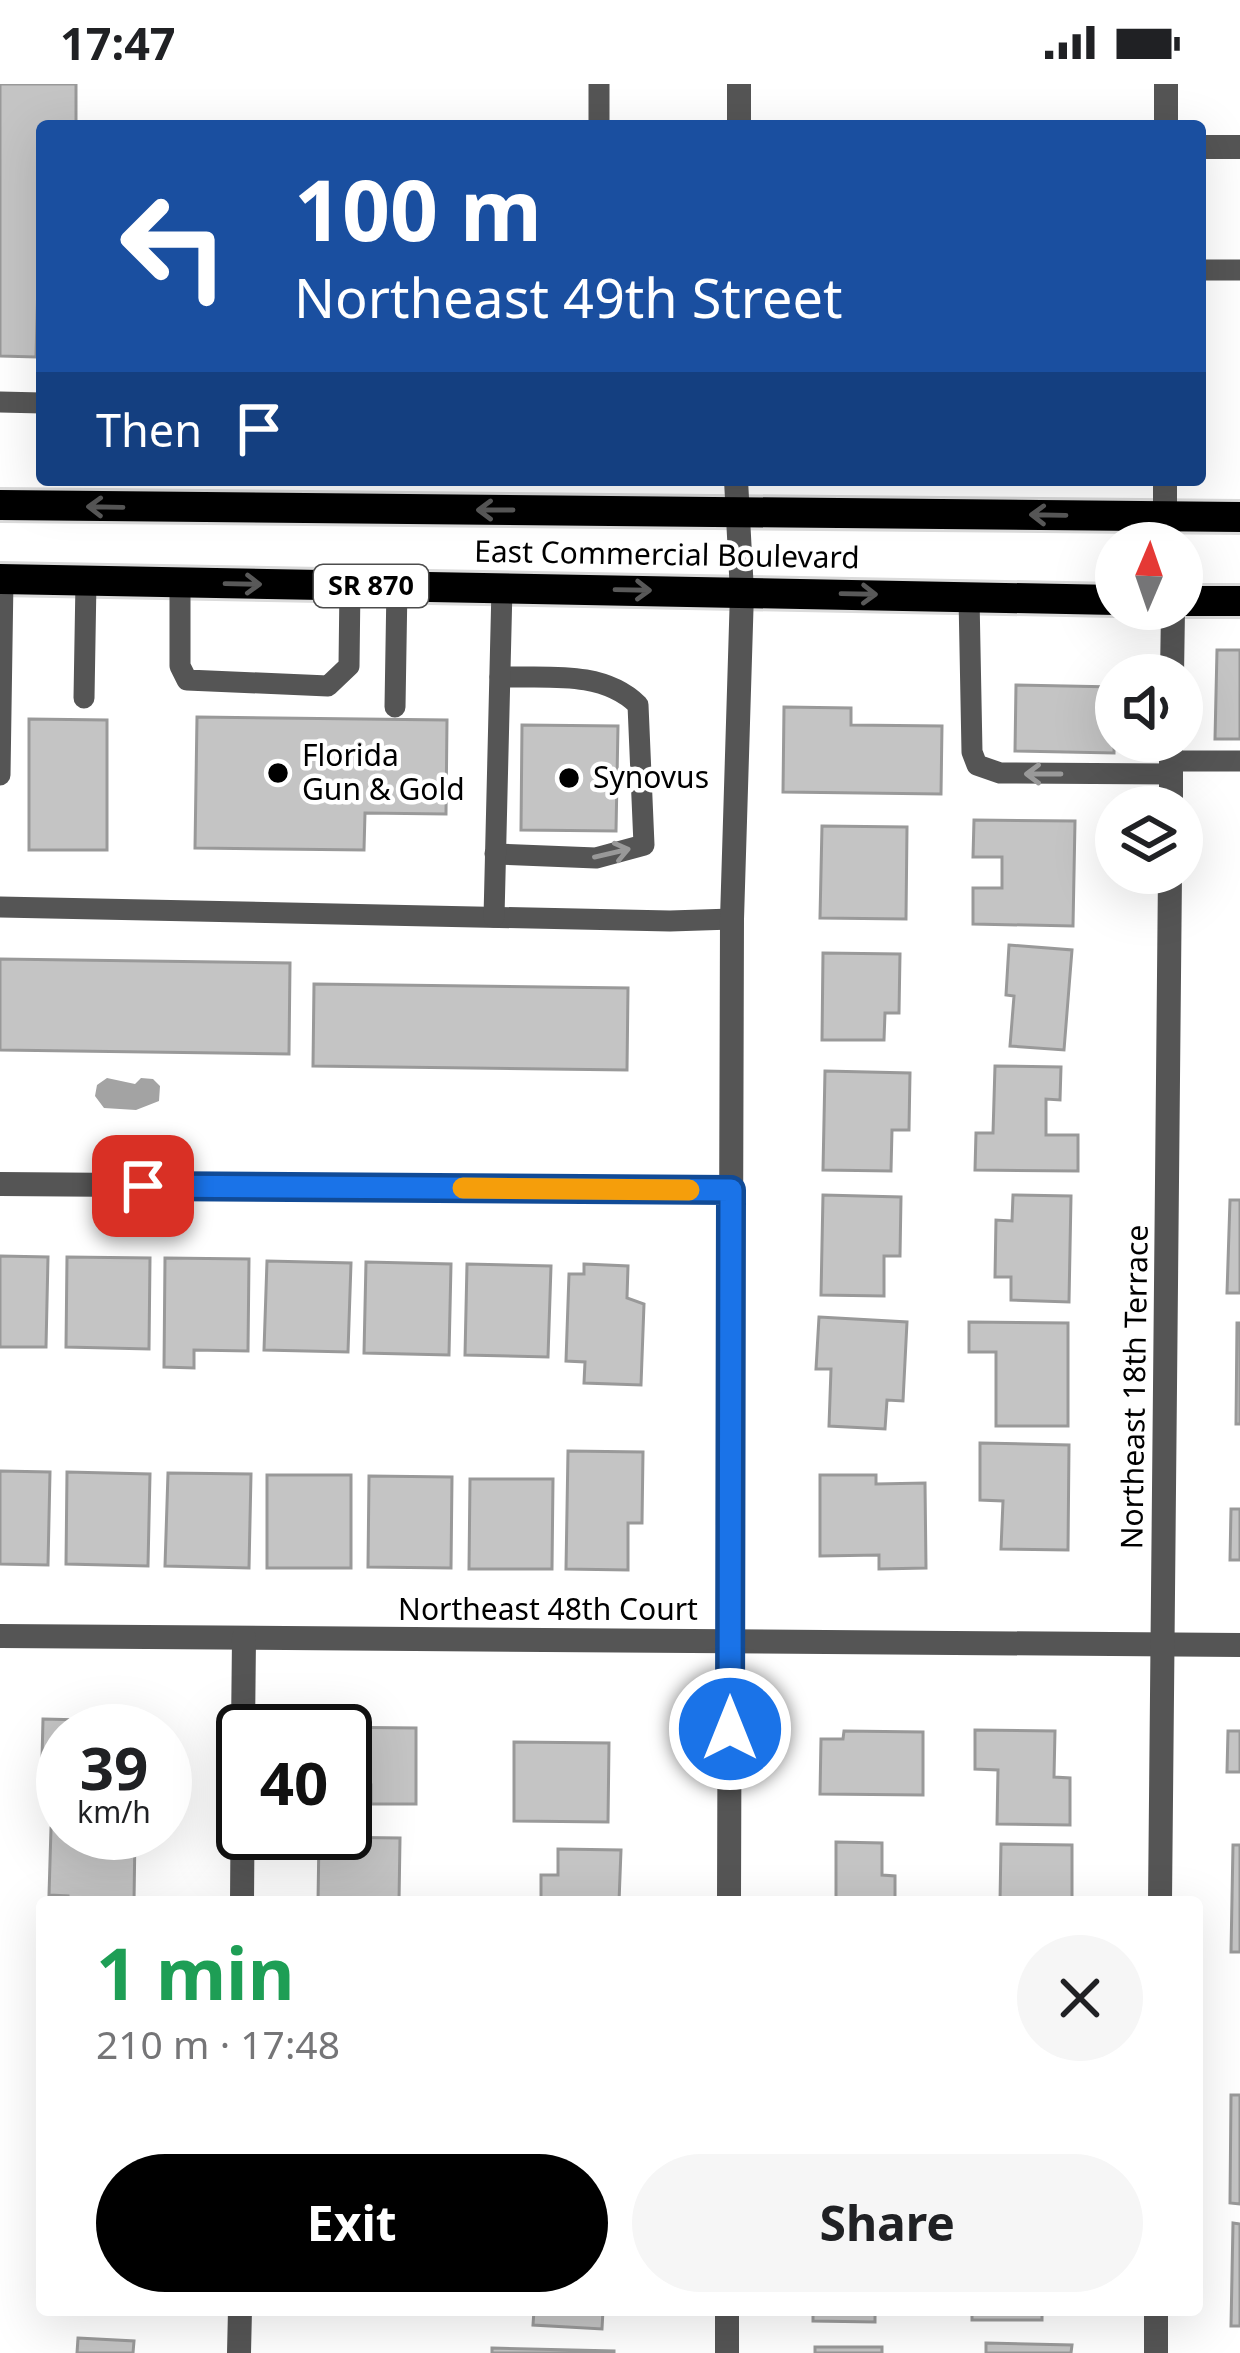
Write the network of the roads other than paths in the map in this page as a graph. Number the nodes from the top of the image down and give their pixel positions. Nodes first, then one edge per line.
1 (599, 84) edge
2 (739, 84) edge
3 (1166, 84) edge
4 (599, 120) edge
5 (739, 120) edge
6 (1166, 120) edge
7 (1206, 147) edge
8 (1240, 147) edge
9 (1206, 270) edge
10 (1240, 270) edge
11 (0, 402) edge
12 (36, 403) edge
13 (736, 486) edge
14 (1165, 486) edge
15 (0, 505) edge
16 (738, 513) junction
17 (1165, 517) junction
18 (1240, 517) edge
19 (2, 579) edge
20 (86, 581) junction
21 (180, 583) junction
22 (350, 585) junction
23 (397, 586) junction
24 (502, 588) junction
25 (742, 592) junction
26 (969, 597) junction
27 (1095, 600) edge
28 (1203, 601) edge
29 (1240, 601) edge
30 (500, 677) junction
31 (84, 698) dead end
32 (394, 707) dead end
33 (1203, 759) edge
34 (1240, 761) edge
35 (1125, 762) edge
36 (0, 775) edge
37 (495, 854) junction
38 (1170, 894) edge
39 (0, 907) edge
40 (494, 917) junction
41 (732, 919) junction
42 (0, 1184) edge
43 (731, 1190) junction
44 (0, 1636) edge
45 (244, 1638) junction
46 (730, 1642) junction
47 (1162, 1645) junction
48 (1240, 1646) edge
49 (243, 1704) edge
50 (242, 1860) edge
51 (242, 1896) edge
52 (729, 1896) edge
53 (1160, 1896) edge
54 (240, 2316) edge
55 (727, 2316) edge
56 (1156, 2316) edge
57 (239, 2353) edge
58 (727, 2353) edge
59 (1156, 2353) edge

1 - 4 lane
2 - 5 street
3 - 6 street
7 - 8 street
9 - 10 lane
11 - 12 lane
13 - 16 street
14 - 17 street
16 -> 15 main road, East Commercial Boulevard
17 -> 16 main road, East Commercial Boulevard
16 - 25 street
17 - 18 main road, East Commercial Boulevard
19 - 20 main road, East Commercial Boulevard / SR 870
19 - 36 lane
20 - 21 main road, East Commercial Boulevard / SR 870
20 - 31 lane
21 -> 22 main road, East Commercial Boulevard / SR 870
21 - 22 lane
22 - 23 main road, East Commercial Boulevard / SR 870
23 - 24 main road, East Commercial Boulevard / SR 870
23 - 32 lane
24 -> 25 main road, East Commercial Boulevard / SR 870
24 - 30 lane
25 -> 26 main road, East Commercial Boulevard / SR 870
25 - 41 street
26 - 27 main road, East Commercial Boulevard / SR 870
35 -> 26 lane
28 - 29 main road
30 - 37 lane
37 -> 30 lane
33 - 34 lane
37 - 40 lane
38 - 47 street, Northeast 18th Terrace
39 - 40 lane
40 - 41 lane
41 - 43 street
42 - 43 street
43 - 46 street
44 - 45 street, Northeast 48th Court
45 - 46 street, Northeast 48th Court
45 - 49 street
46 - 47 street, Northeast 48th Court
46 - 52 street
47 - 48 street, Northeast 48th Court
47 - 53 street, Northeast 18th Terrace
50 - 51 street
54 - 57 street
55 - 58 street
56 - 59 street

